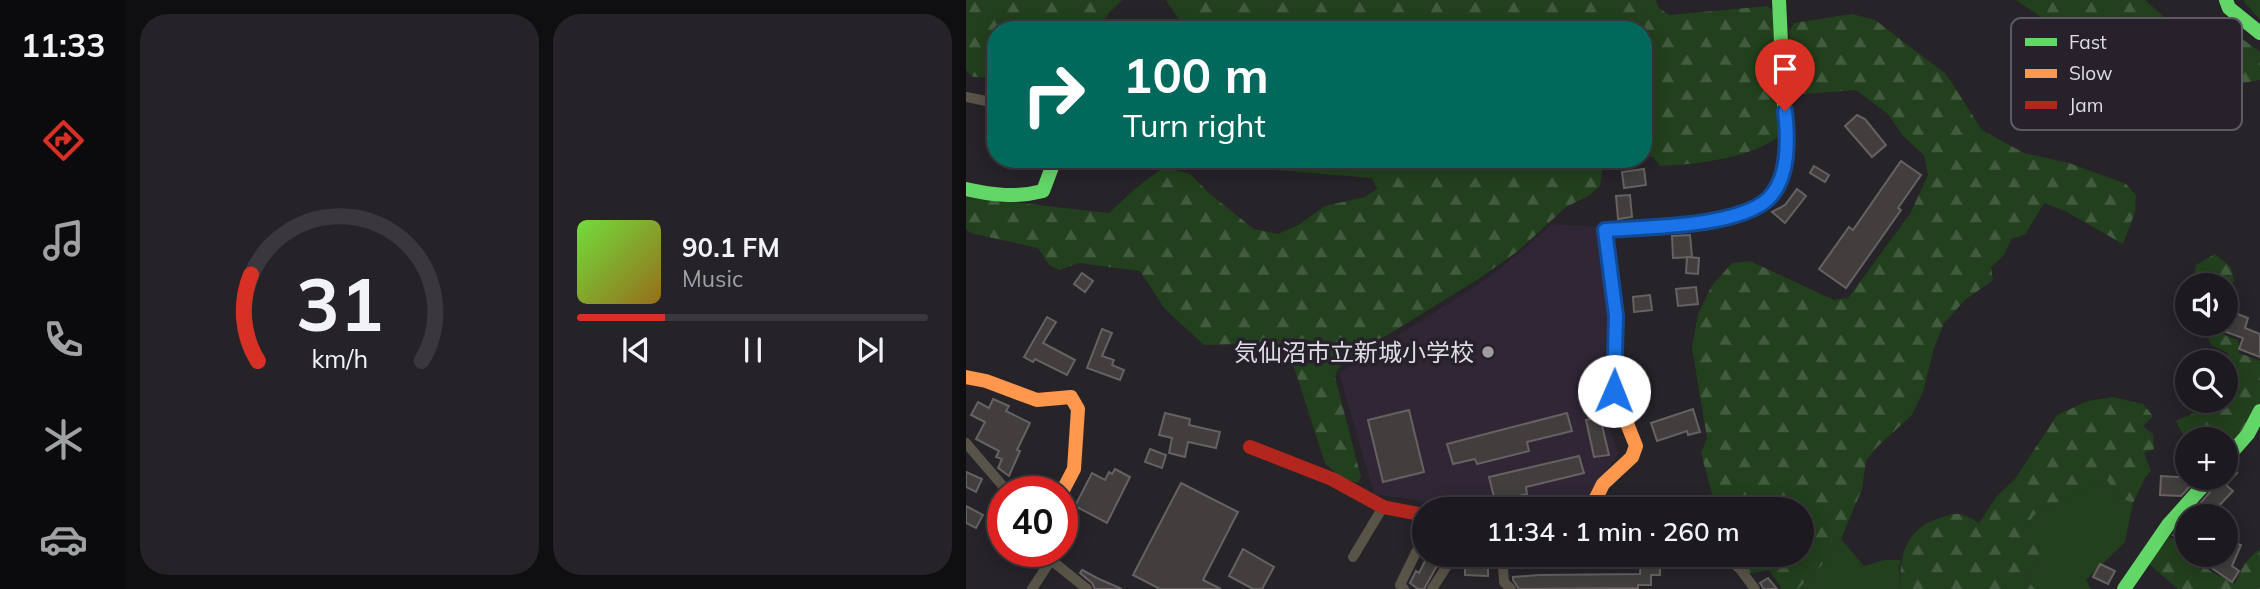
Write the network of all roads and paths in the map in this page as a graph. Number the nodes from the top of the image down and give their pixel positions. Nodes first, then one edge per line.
1 (1779, 0) edge
2 (2226, 0) edge
3 (2241, 18) edge
4 (2242, 18) edge
5 (2260, 33) edge
6 (966, 97) edge
7 (987, 101) edge
8 (1052, 168) edge
9 (966, 189) edge
10 (966, 377) edge
11 (2260, 411) edge
12 (966, 443) edge
13 (2238, 445) edge
14 (1250, 447) dead end
15 (994, 476) edge
16 (1070, 476) edge
17 (2199, 490) edge
18 (1601, 497) edge
19 (1383, 507) junction
20 (1412, 513) edge
21 (1353, 557) dead end
22 (1412, 560) edge
23 (1043, 567) edge
24 (1062, 567) edge
25 (1446, 567) edge
26 (1503, 567) edge
27 (1738, 567) edge
28 (1032, 589) edge
29 (1087, 589) edge
30 (1404, 589) edge
31 (1432, 589) edge
32 (1511, 589) edge
33 (1755, 589) edge
34 (2124, 589) edge

1 - 18 street
2 - 3 street
4 - 5 street
6 - 7 street
8 - 9 street
10 - 16 street
11 - 13 street
12 - 15 street
14 - 19 street
17 - 34 street
19 - 20 street
19 - 21 street
22 - 30 street
23 - 28 street
24 - 29 street
25 - 31 street
26 - 32 street
27 - 33 street

